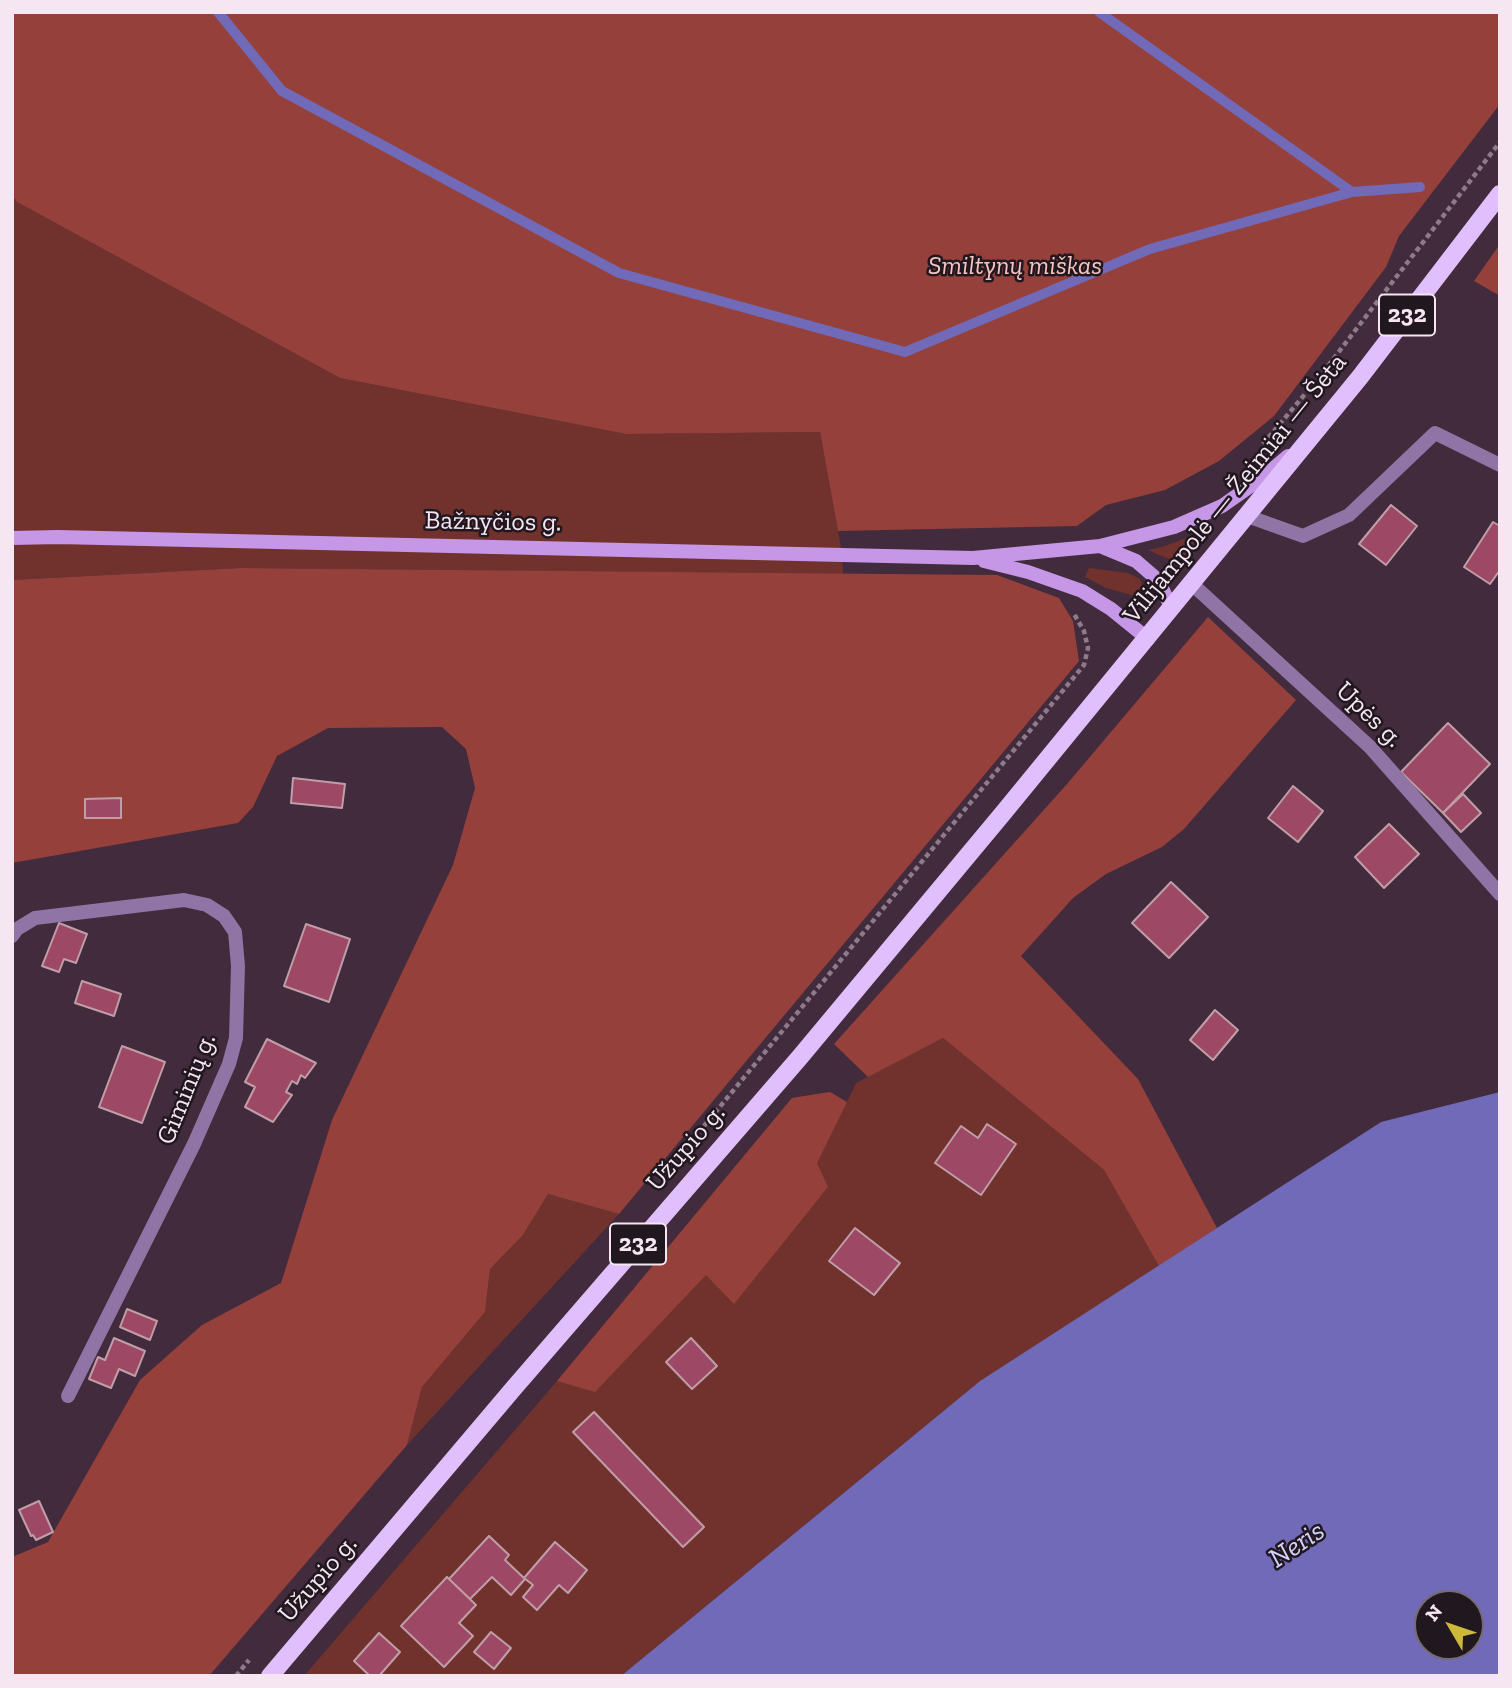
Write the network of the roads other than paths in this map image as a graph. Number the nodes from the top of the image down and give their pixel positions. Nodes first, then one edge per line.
1 (1500, 194) edge
2 (1313, 435) junction
3 (1500, 465) edge
4 (1247, 516) junction
5 (12, 538) edge
6 (1100, 546) junction
7 (973, 558) junction
8 (1192, 584) junction
9 (1172, 609) junction
10 (1148, 639) junction
11 (1004, 812) joint
12 (1500, 894) edge
13 (12, 936) edge
14 (68, 1396) dead end
15 (270, 1676) edge

1 - 2 main road, Vilijampolė — Žeimiai — Šėta / 232
2 - 4 main road, Vilijampolė — Žeimiai — Šėta / 232
2 - 6 main road
3 - 4 street
4 - 8 main road, Vilijampolė — Žeimiai — Šėta / 232
5 - 7 main road, Bažnyčios g.
6 - 7 main road, Bažnyčios g.
6 - 9 main road, Bažnyčios g.
7 - 10 main road, Bažnyčios g.
8 - 9 main road, Vilijampolė — Žeimiai — Šėta / 232
8 - 12 street, Upės g.
9 - 10 main road, Vilijampolė — Žeimiai — Šėta / 232
10 - 11 main road, Vilijampolė — Žeimiai — Šėta / 232
11 - 15 main road, Užupio g. / 232
13 - 14 street, Giminių g.

